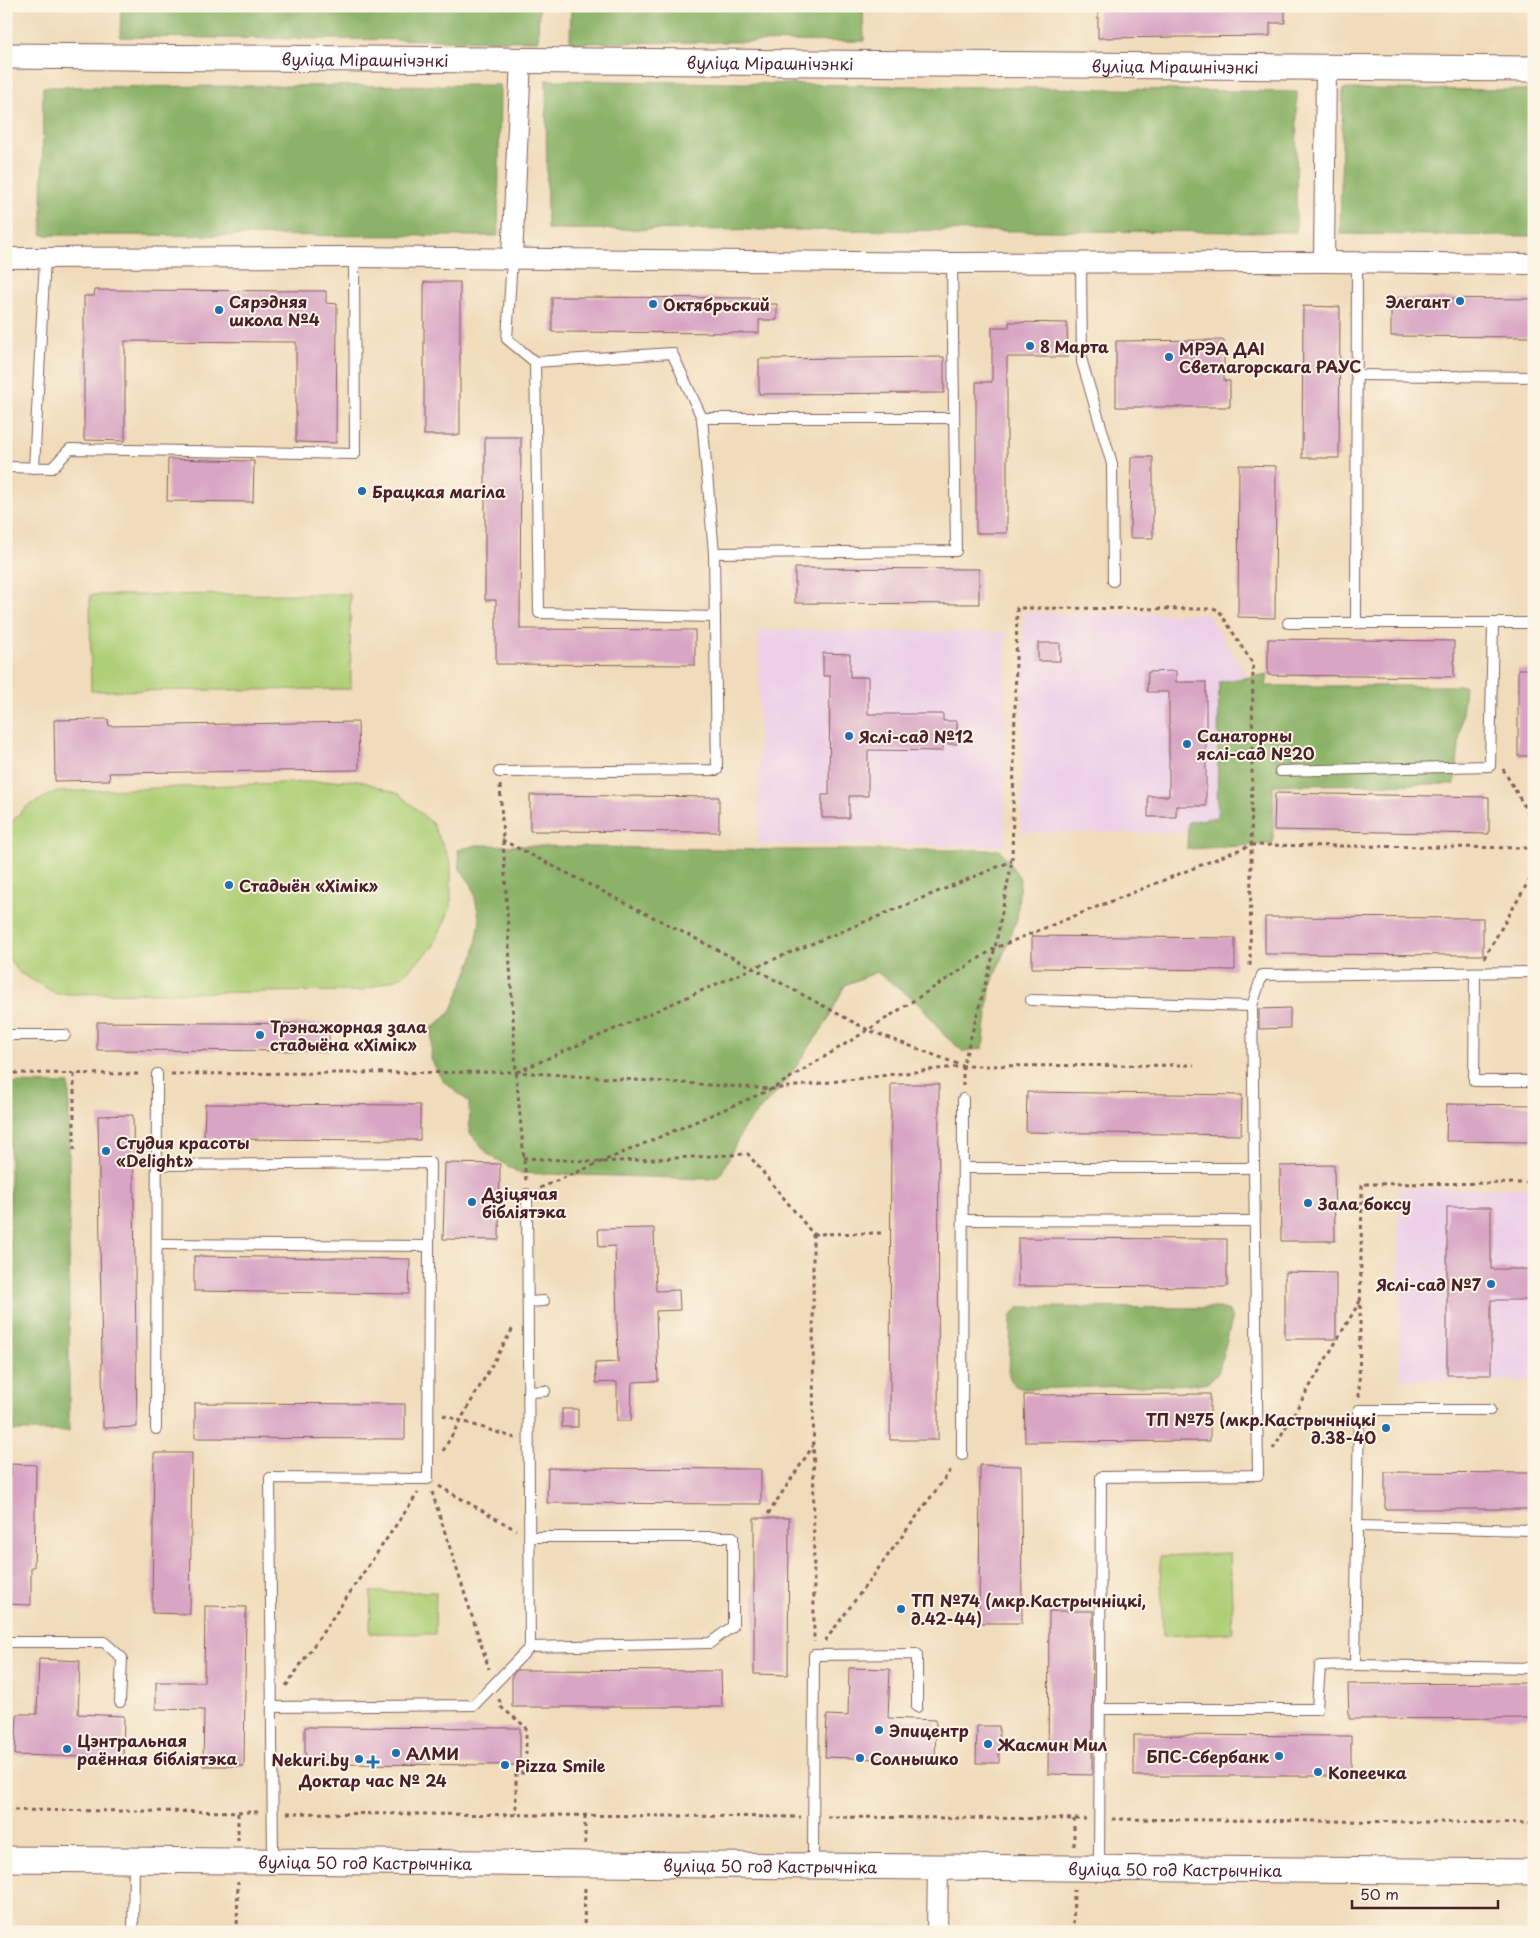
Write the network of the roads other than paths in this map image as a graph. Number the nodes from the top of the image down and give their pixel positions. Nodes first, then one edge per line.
1 (6, 56) edge
2 (521, 60) junction
3 (1326, 67) junction
4 (1534, 69) edge
5 (354, 257) junction
6 (6, 258) edge
7 (45, 258) junction
8 (512, 259) junction
9 (1081, 262) junction
10 (1324, 262) junction
11 (1357, 262) junction
12 (952, 263) junction
13 (1534, 264) edge
14 (535, 362) junction
15 (1356, 375) junction
16 (1534, 378) edge
17 (702, 418) junction
18 (954, 418) junction
19 (6, 467) edge
20 (34, 468) junction
21 (714, 553) junction
22 (1113, 581) dead end
23 (715, 617) junction
24 (1356, 623) junction
25 (1534, 623) edge
26 (1288, 624) dead end
27 (1493, 624) junction
28 (1280, 771) dead end
29 (499, 772) road end
30 (1534, 972) edge
31 (1475, 973) junction
32 (1031, 1000) dead end
33 (1252, 1006) junction
34 (6, 1035) edge
35 (65, 1035) dead end
36 (157, 1074) road end
37 (1534, 1081) edge
38 (963, 1099) road end
39 (157, 1164) junction
40 (963, 1168) junction
41 (1254, 1168) junction
42 (527, 1194) road end
43 (963, 1220) junction
44 (1254, 1221) junction
45 (157, 1244) junction
46 (429, 1246) junction
47 (544, 1301) dead end
48 (528, 1302) junction
49 (545, 1391) dead end
50 (528, 1392) junction
51 (1490, 1410) dead end
52 (156, 1429) dead end
53 (962, 1455) road end
54 (1357, 1526) junction
55 (1534, 1530) edge
56 (529, 1538) junction
57 (6, 1642) edge
58 (530, 1647) junction
59 (1355, 1665) junction
60 (1534, 1668) edge
61 (120, 1702) dead end
62 (272, 1707) junction
63 (916, 1707) dead end
64 (1100, 1709) junction
65 (6, 1859) edge
66 (134, 1860) junction
67 (273, 1861) junction
68 (813, 1866) junction
69 (938, 1867) junction
70 (1099, 1868) junction
71 (1534, 1872) edge
72 (133, 1932) edge
73 (937, 1932) edge

1 - 2 street, вуліца Мірашнічэнкі
2 - 3 street, вуліца Мірашнічэнкі
2 - 8 street
3 - 4 street, вуліца Мірашнічэнкі
3 - 10 street
5 - 7 street
5 - 8 street
5 - 20 lane
6 - 7 street
7 - 20 lane
8 - 12 street
8 - 14 lane
9 - 10 street
9 - 12 street
9 - 22 lane
10 - 11 street
11 - 13 street
11 - 15 lane
12 - 18 lane
14 - 17 lane
14 - 23 lane
15 - 16 lane
15 - 24 lane
17 - 18 lane
17 - 21 lane
18 - 21 lane
19 - 20 lane
21 - 23 lane
23 - 29 lane
24 - 26 lane
24 - 27 lane
25 - 27 lane
27 - 28 lane
30 - 31 lane
31 - 33 lane
31 - 37 lane
32 - 33 lane
33 - 41 lane
34 - 35 lane
36 - 39 lane
38 - 40 lane
39 - 45 lane
39 - 46 lane
40 - 41 lane
40 - 43 lane
41 - 44 lane
42 - 48 lane
43 - 44 lane
43 - 53 lane
44 - 64 lane
45 - 46 lane
45 - 52 lane
46 - 62 lane
47 - 48 lane
48 - 50 lane
49 - 50 lane
50 - 56 lane
51 - 54 lane
54 - 55 lane
54 - 59 lane
56 - 58 lane
56 - 58 lane
57 - 61 lane
58 - 62 lane
59 - 60 lane
59 - 64 lane
62 - 67 lane
63 - 68 lane
64 - 70 lane
65 - 66 street, вуліца 50 год Кастрычніка
66 - 67 street, вуліца 50 год Кастрычніка
66 - 72 lane
67 - 68 street, вуліца 50 год Кастрычніка
68 - 69 street, вуліца 50 год Кастрычніка
69 - 70 street, вуліца 50 год Кастрычніка
69 - 73 street
70 - 71 street, вуліца 50 год Кастрычніка

